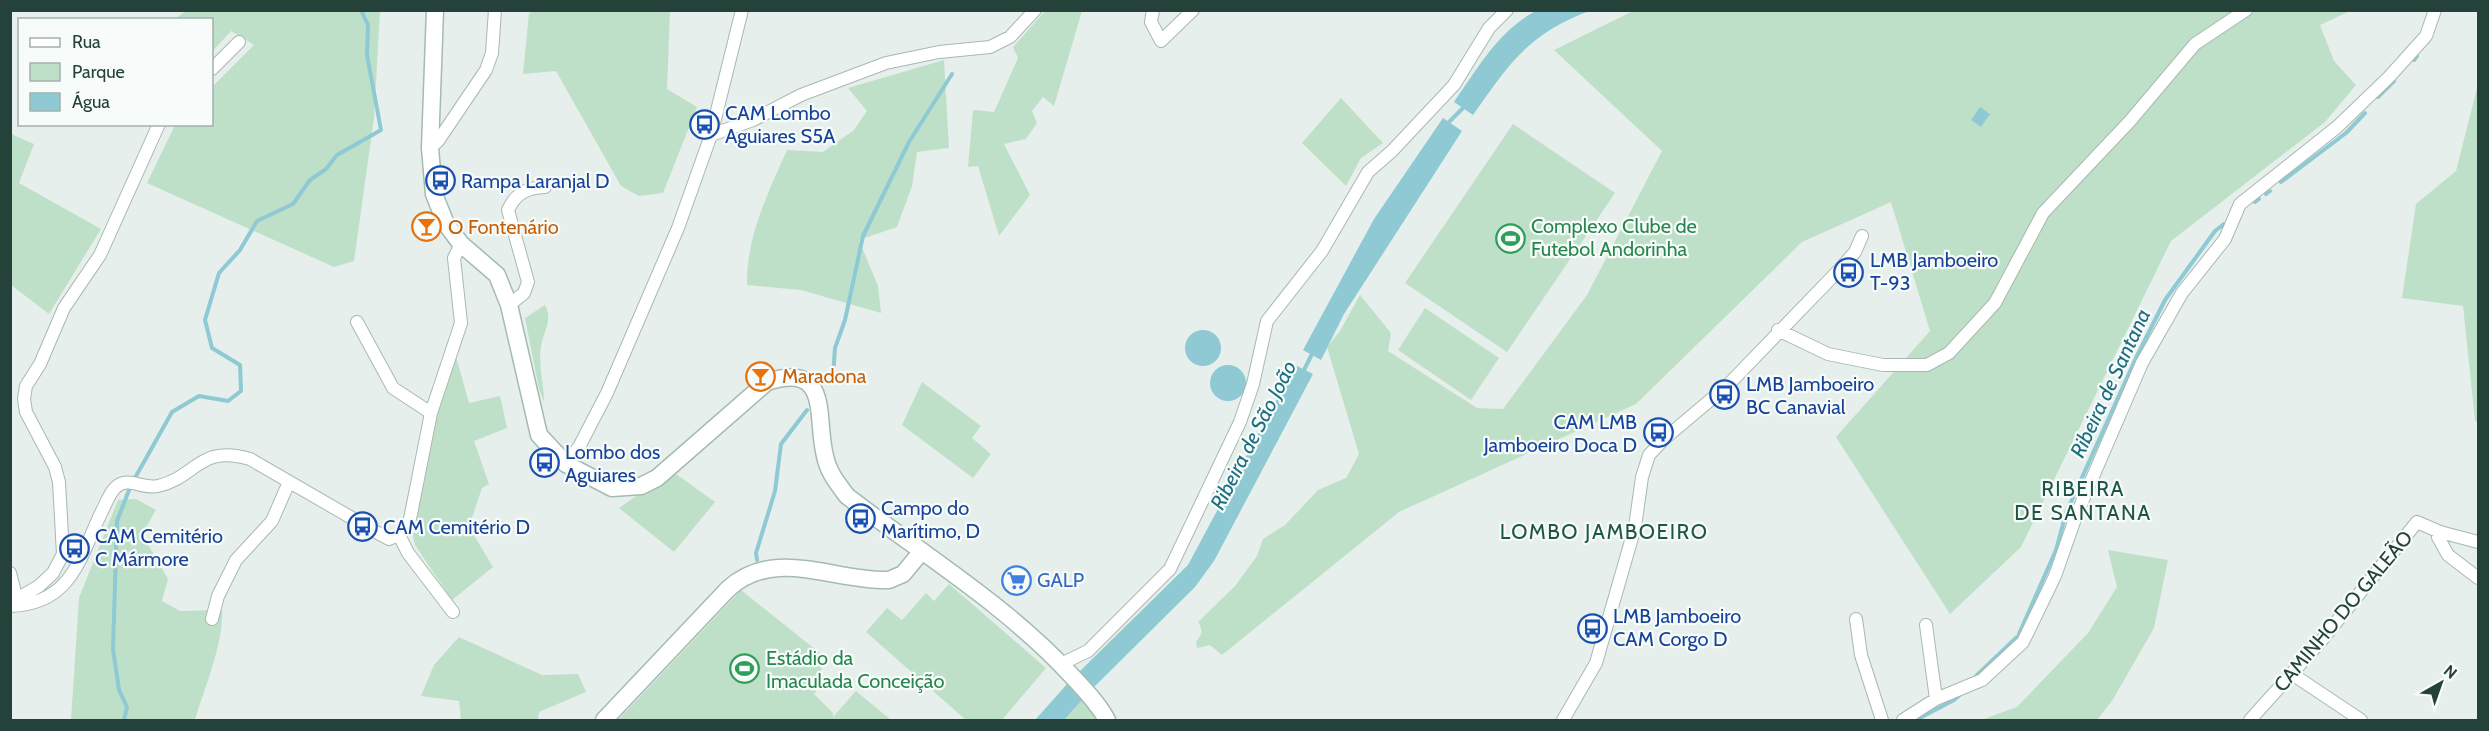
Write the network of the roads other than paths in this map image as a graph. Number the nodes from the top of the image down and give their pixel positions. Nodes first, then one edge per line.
1 (435, 10) edge
2 (495, 10) edge
3 (742, 10) edge
4 (1035, 10) edge
5 (1153, 10) edge
6 (1193, 10) edge
7 (1507, 10) edge
8 (2246, 10) edge
9 (2435, 10) edge
10 (239, 42) dead end
11 (213, 68) edge
12 (158, 126) edge
13 (711, 135) junction
14 (430, 148) junction
15 (545, 187) dead end
16 (1862, 236) dead end
17 (461, 244) junction
18 (509, 305) junction
19 (357, 322) dead end
20 (1778, 330) junction
21 (431, 413) junction
22 (566, 464) junction
23 (289, 482) junction
24 (2440, 532) junction
25 (399, 535) junction
26 (2478, 542) edge
27 (922, 551) junction
28 (10, 573) edge
29 (2478, 578) edge
30 (15, 604) edge
31 (453, 612) dead end
32 (212, 619) dead end
33 (1856, 619) dead end
34 (1926, 625) dead end
35 (1060, 664) junction
36 (2292, 674) junction
37 (1936, 699) junction
38 (1104, 716) edge
39 (604, 720) edge
40 (1563, 720) edge
41 (1882, 720) edge
42 (1903, 720) edge
43 (2250, 720) edge
44 (2361, 720) edge

1 - 14 main road
2 - 14 street
3 - 13 street
4 - 13 street
5 - 6 street
7 - 35 street
8 - 20 street
9 - 37 street
10 - 11 street
12 - 30 street
13 - 22 street
14 - 17 main road
15 - 18 street
16 - 20 street
17 - 18 main road
17 - 21 street
18 - 22 main road
19 - 21 street
20 - 40 street
21 - 25 street
22 - 27 main road
23 - 25 street
23 - 30 street
23 - 32 street
24 - 26 street, CAMINHO DO GALEÃO
24 - 29 street
24 - 36 street, CAMINHO DO GALEÃO
25 - 31 street
27 - 35 main road
27 - 39 main road
28 - 30 street
33 - 41 street
34 - 37 street
35 - 38 main road
36 - 43 street, CAMINHO DO GALEÃO
36 - 44 street
37 - 42 street

